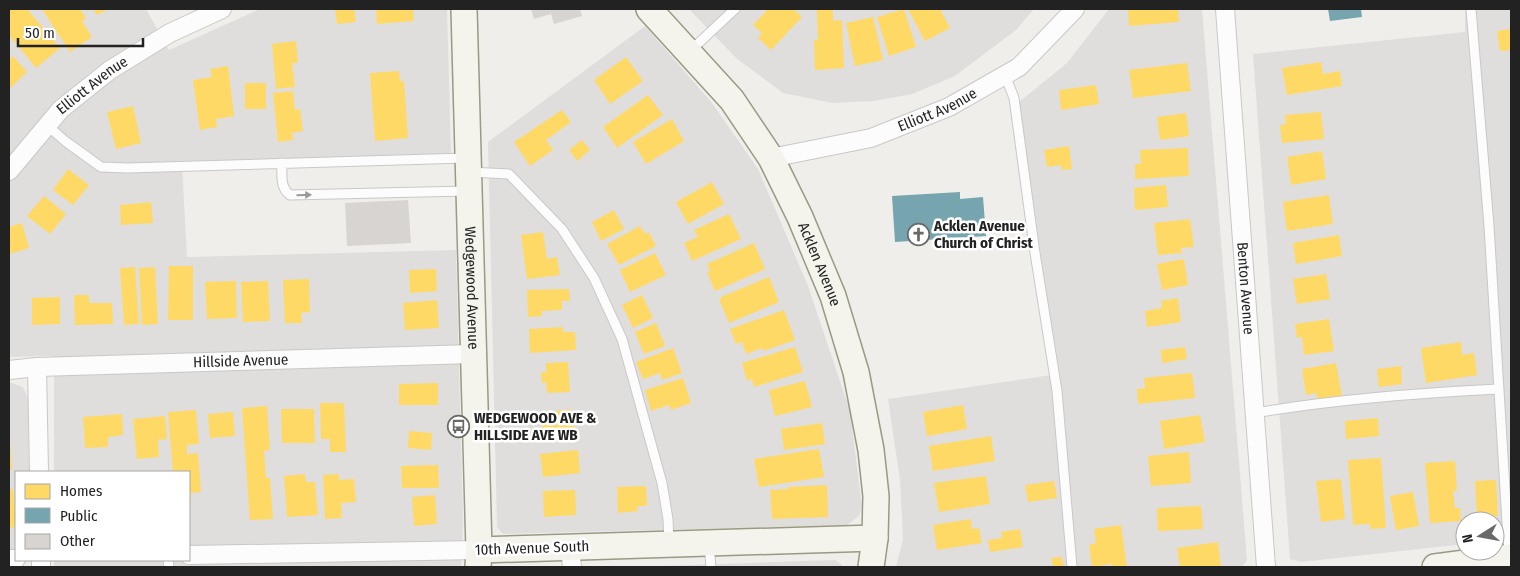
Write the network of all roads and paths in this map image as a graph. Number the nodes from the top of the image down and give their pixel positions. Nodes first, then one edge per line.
1 (222, 9) edge
2 (464, 9) edge
3 (649, 9) edge
4 (735, 9) edge
5 (1076, 9) edge
6 (1225, 9) edge
7 (1471, 9) edge
8 (689, 52) junction
9 (1005, 75) junction
10 (48, 126) junction
11 (771, 158) junction
12 (282, 163) junction
13 (9, 171) edge
14 (469, 174) junction
15 (473, 354) junction
16 (37, 367) junction
17 (9, 370) edge
18 (1499, 390) junction
19 (1255, 413) junction
20 (39, 471) edge
21 (875, 538) junction
22 (709, 542) junction
23 (669, 543) junction
24 (190, 555) edge
25 (571, 557) edge
26 (478, 558) edge
27 (1510, 558) edge
28 (303, 560) edge
29 (711, 567) edge
30 (871, 567) edge
31 (1072, 567) edge
32 (1266, 567) edge
33 (1434, 567) edge
34 (1439, 567) edge

1 - 10 street, Elliott Avenue
2 - 14 street, Wedgewood Avenue
3 - 8 street, Acklen Avenue
4 - 8 lane
5 - 9 street, Elliott Avenue
6 - 19 street, Benton Avenue
7 - 18 lane
8 - 11 street, Acklen Avenue
9 - 11 street, Elliott Avenue
9 - 31 lane
10 - 12 lane
10 - 13 street, Elliott Avenue
11 - 21 street, Acklen Avenue
12 - 14 lane
12 -> 14 lane
14 - 15 street, Wedgewood Avenue
14 - 23 lane
15 - 16 street, Hillside Avenue
15 - 26 street, Wedgewood Avenue
16 - 17 street, Hillside Avenue
16 - 20 street
18 - 19 lane
18 - 27 lane
19 - 32 street, Benton Avenue
21 - 22 street, 10th Avenue South
21 - 30 street, Acklen Avenue
22 - 23 street, 10th Avenue South
22 - 29 lane
23 - 25 street, 10th Avenue South
24 - 28 street, 10th Avenue South
25 - 26 street, 10th Avenue South
26 - 28 street, 10th Avenue South
27 - 34 street
33 - 34 street

